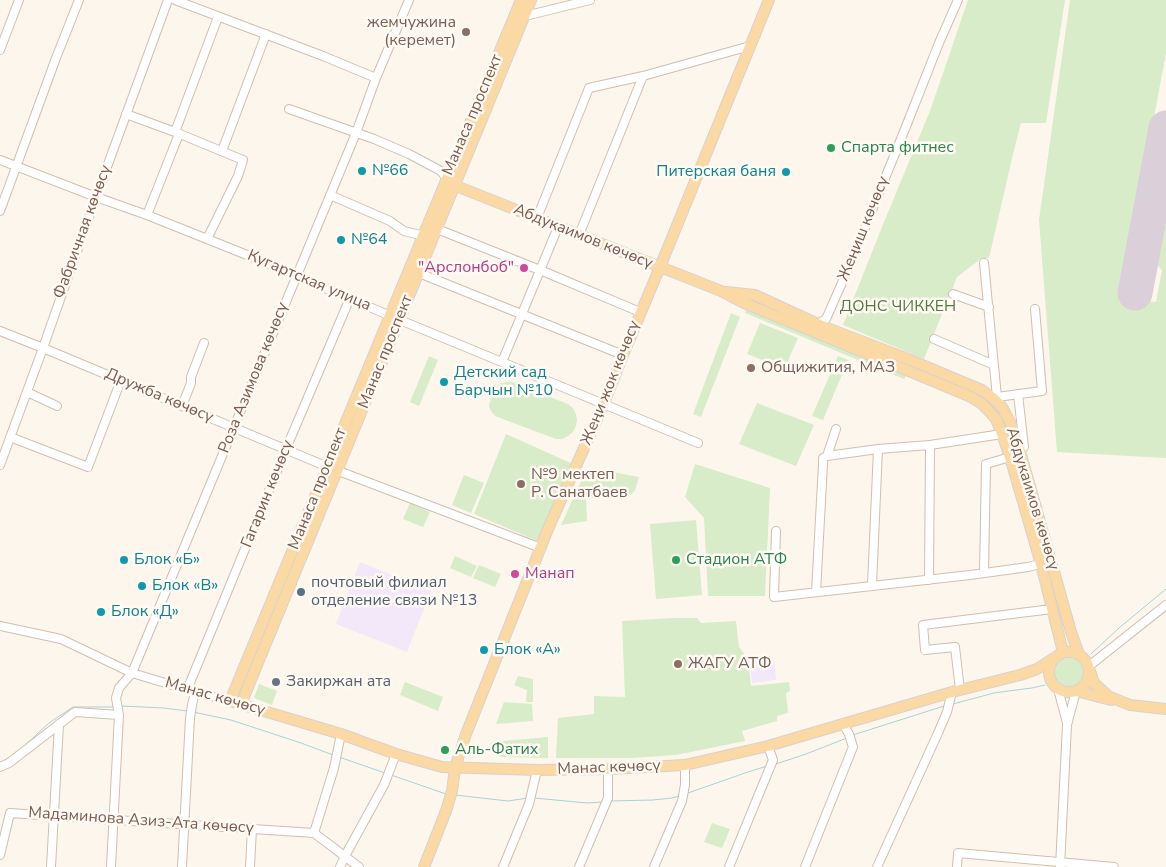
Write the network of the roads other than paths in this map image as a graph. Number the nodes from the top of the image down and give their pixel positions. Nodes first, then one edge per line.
1 (20, 0) edge
2 (79, 0) edge
3 (168, 0) edge
4 (175, 0) edge
5 (409, 0) edge
6 (521, 0) edge
7 (531, 0) edge
8 (590, 0) edge
9 (769, 0) edge
10 (958, 0) edge
11 (525, 16) junction
12 (218, 17) junction
13 (514, 30) junction
14 (266, 34) junction
15 (750, 46) junction
16 (0, 50) edge
17 (643, 76) junction
18 (376, 78) junction
19 (486, 97) junction
20 (289, 108) dead end
21 (126, 114) junction
22 (177, 133) junction
23 (356, 133) junction
24 (222, 151) junction
25 (0, 160) edge
26 (16, 166) junction
27 (447, 179) junction
28 (456, 186) junction
29 (330, 195) junction
30 (96, 197) junction
31 (0, 211) edge
32 (147, 215) junction
33 (537, 218) junction
34 (558, 227) junction
35 (436, 234) junction
36 (579, 235) junction
37 (423, 236) junction
38 (207, 239) junction
39 (984, 263) dead end
40 (660, 267) junction
41 (540, 270) junction
42 (419, 273) junction
43 (296, 275) junction
44 (721, 291) junction
45 (952, 294) dead end
46 (350, 298) junction
47 (989, 307) junction
48 (1035, 309) dead end
49 (640, 312) junction
50 (521, 314) junction
51 (395, 318) junction
52 (822, 321) junction
53 (0, 331) edge
54 (934, 339) dead end
55 (204, 343) dead end
56 (43, 348) junction
57 (622, 355) junction
58 (502, 362) junction
59 (906, 364) junction
60 (994, 365) junction
61 (121, 380) junction
62 (27, 392) junction
63 (1018, 394) junction
64 (997, 399) junction
65 (604, 404) junction
66 (56, 406) dead end
67 (182, 406) junction
68 (234, 427) junction
69 (836, 429) dead end
70 (1002, 434) junction
71 (10, 437) junction
72 (698, 443) dead end
73 (930, 445) junction
74 (1024, 447) dead end
75 (878, 449) junction
76 (286, 450) junction
77 (827, 456) junction
78 (1010, 458) junction
79 (0, 465) edge
80 (333, 469) junction
81 (776, 531) dead end
82 (541, 548) junction
83 (296, 557) junction
84 (1046, 563) junction
85 (984, 573) junction
86 (929, 580) junction
87 (872, 586) junction
88 (816, 592) junction
89 (1166, 605) edge
90 (1052, 609) junction
91 (0, 626) edge
92 (1079, 654) junction
93 (1059, 655) junction
94 (1089, 668) junction
95 (132, 673) junction
96 (1020, 675) junction
97 (1050, 680) junction
98 (1058, 689) junction
99 (191, 691) junction
100 (1076, 691) junction
101 (954, 694) junction
102 (230, 701) junction
103 (241, 704) junction
104 (1130, 704) junction
105 (1166, 709) edge
106 (118, 714) junction
107 (59, 724) junction
108 (843, 724) junction
109 (1067, 725) junction
110 (341, 734) junction
111 (768, 746) junction
112 (396, 754) junction
113 (686, 765) junction
114 (0, 767) edge
115 (455, 768) junction
116 (608, 769) junction
117 (537, 770) junction
118 (55, 816) junction
119 (113, 820) junction
120 (185, 825) junction
121 (252, 828) junction
122 (314, 833) junction
123 (0, 854) edge
124 (344, 856) junction
125 (1009, 858) junction
126 (1060, 865) edge
127 (52, 867) edge
128 (111, 867) edge
129 (182, 867) edge
130 (250, 867) edge
131 (340, 867) edge
132 (360, 867) edge
133 (424, 867) edge
134 (503, 867) edge
135 (579, 867) edge
136 (654, 867) edge
137 (729, 867) edge
138 (806, 867) edge
139 (877, 867) edge
140 (957, 867) edge
141 (1008, 867) edge
142 (1114, 867) edge

1 - 16 street
2 - 26 street
3 - 21 street, Фабричная көчөсү
4 - 12 street
5 - 18 street, Роза Азимова көчөсү
6 - 13 main road, Манаса проспект
7 - 11 main road
8 - 11 street
9 - 15 main road, Жеңи жок көчөсү
10 - 52 street, Жеңиш көчөсү
11 - 13 main road
12 - 14 street
12 - 22 street
13 - 19 main road, Манаса проспект
14 - 18 street
14 - 24 street
15 - 17 street
15 - 40 main road, Жеңи жок көчөсү
17 - 33 street
17 - 36 street
18 - 23 street, Роза Азимова көчөсү
19 - 27 main road, Манаса проспект
19 - 28 main road, Манас проспект
20 - 23 street
21 - 22 street
21 - 30 street, Фабричная көчөсү
22 - 24 street
22 - 32 street
23 - 27 street
23 - 29 street, Роза Азимова көчөсү
24 - 38 street
25 - 26 street, Кугартская улица
26 - 30 street, Кугартская улица
26 - 31 street
27 - 28 main road, Абдукаимов көчөсү
27 - 37 main road, Манаса проспект
28 - 33 main road, Абдукаимов көчөсү
28 - 35 main road, Манас проспект
29 - 37 street
29 - 43 street, Роза Азимова көчөсү
30 - 32 street, Кугартская улица
30 - 56 street, Фабричная көчөсү
32 - 38 street, Кугартская улица
33 - 34 main road, Абдукаимов көчөсү
34 - 36 main road, Абдукаимов көчөсү
34 - 41 street
35 - 37 street
35 - 41 street
35 - 42 main road, Манас проспект
36 - 40 main road, Абдукаимов көчөсү
37 - 51 main road, Манаса проспект
38 - 43 street, Кугартская улица
39 - 47 street
40 - 44 main road, Абдукаимов көчөсү
40 - 49 main road, Жеңи жок көчөсү
41 - 49 street
41 - 50 street
42 - 50 street
42 - 51 main road, Манас проспект
43 - 46 street, Кугартская улица
43 - 68 street, Роза Азимова көчөсү
44 - 52 main road, Абдукаимов көчөсү
44 - 59 main road, Абдукаимов көчөсү
45 - 47 street
46 - 51 street, Кугартская улица
46 - 76 street, Гагарин көчөсү
47 - 60 street
48 - 63 street
49 - 57 main road, Жеңи жок көчөсү
50 - 57 street
50 - 58 street
51 - 58 street, Кугартская улица
51 - 80 main road, Манаса проспект
52 - 59 main road, Абдукаимов көчөсү
53 - 56 street, Дружба көчөсү
54 - 60 street
55 - 67 street
56 - 61 street, Дружба көчөсү
56 - 62 street, Фабричная көчөсү
57 - 65 main road, Жеңи жок көчөсү
58 - 65 street, Кугартская улица
59 - 64 main road, Абдукаимов көчөсү
59 - 70 main road, Абдукаимов көчөсү
60 - 64 street
61 - 67 street, Дружба көчөсү
61 - 71 street
62 - 66 street
62 - 71 street, Фабричная көчөсү
63 - 64 street
63 - 74 street
64 - 84 main road, Абдукаимов көчөсү
65 - 72 street, Кугартская улица
65 - 82 main road, Жеңи жок көчөсү
67 - 68 street, Дружба көчөсү
68 - 76 street, Дружба көчөсү
68 - 95 street, Роза Азимова көчөсү
69 - 77 street
70 - 73 street
70 - 78 main road, Абдукаимов көчөсү
71 - 79 street, Фабричная көчөсү
73 - 75 street
73 - 86 street
75 - 77 street
75 - 87 street
76 - 80 street, Дружба көчөсү
76 - 99 street, Гагарин көчөсү
77 - 88 street
78 - 84 main road, Абдукаимов көчөсү
78 - 85 street
80 - 82 street, Дружба көчөсү
80 - 83 main road, Манаса проспект
81 - 88 street
82 - 115 main road, Жеңи жок көчөсү
83 - 102 main road, Манаса проспект
83 - 103 main road
84 - 85 street
84 - 90 main road, Абдукаимов көчөсү
84 - 92 main road, Абдукаимов көчөсү
85 - 86 street
86 - 87 street
87 - 88 street
89 - 94 street
90 - 93 main road, Абдукаимов көчөсү
90 - 101 street
91 - 95 street, Манас көчөсү
92 - 93 main road
92 - 94 main road
93 - 96 main road
93 - 97 main road
94 - 100 main road
94 - 104 main road
95 - 99 street, Манас көчөсү
95 - 106 street, Роза Азимова көчөсү
96 - 97 main road
96 - 101 main road, Манас көчөсү
97 - 98 main road
98 - 100 main road
98 - 109 street
99 - 102 street, Манас көчөсү
99 - 120 street, Гагарин көчөсү
100 - 104 main road
100 - 109 street
101 - 108 main road, Манас көчөсү
101 - 139 street
102 - 103 main road, Манас көчөсү
103 - 110 main road, Манас көчөсү
104 - 105 main road
106 - 107 street
106 - 119 street
107 - 114 street
107 - 118 street
108 - 111 main road, Манас көчөсү
108 - 138 street
109 - 126 street
110 - 112 main road, Манас көчөсү
110 - 122 street
111 - 113 main road, Манас көчөсү
111 - 137 street
112 - 115 main road, Манас көчөсү
112 - 124 street
113 - 116 main road, Манас көчөсү
113 - 136 street
115 - 117 main road, Манас көчөсү
115 - 133 main road, Жеңи жок көчөсү
116 - 117 main road, Манас көчөсү
116 - 135 street
117 - 134 street
118 - 119 street, Мадаминова Азиз-Ата көчөсү
118 - 123 street, Мадаминова Азиз-Ата көчөсү
118 - 127 street
119 - 120 street, Мадаминова Азиз-Ата көчөсү
119 - 128 street
120 - 121 street, Мадаминова Азиз-Ата көчөсү
120 - 129 street, Гагарин көчөсү
121 - 122 street, Мадаминова Азиз-Ата көчөсү
121 - 130 street
122 - 124 street
124 - 131 street
124 - 132 street
125 - 126 street
125 - 140 street
125 - 141 street
126 - 142 street

